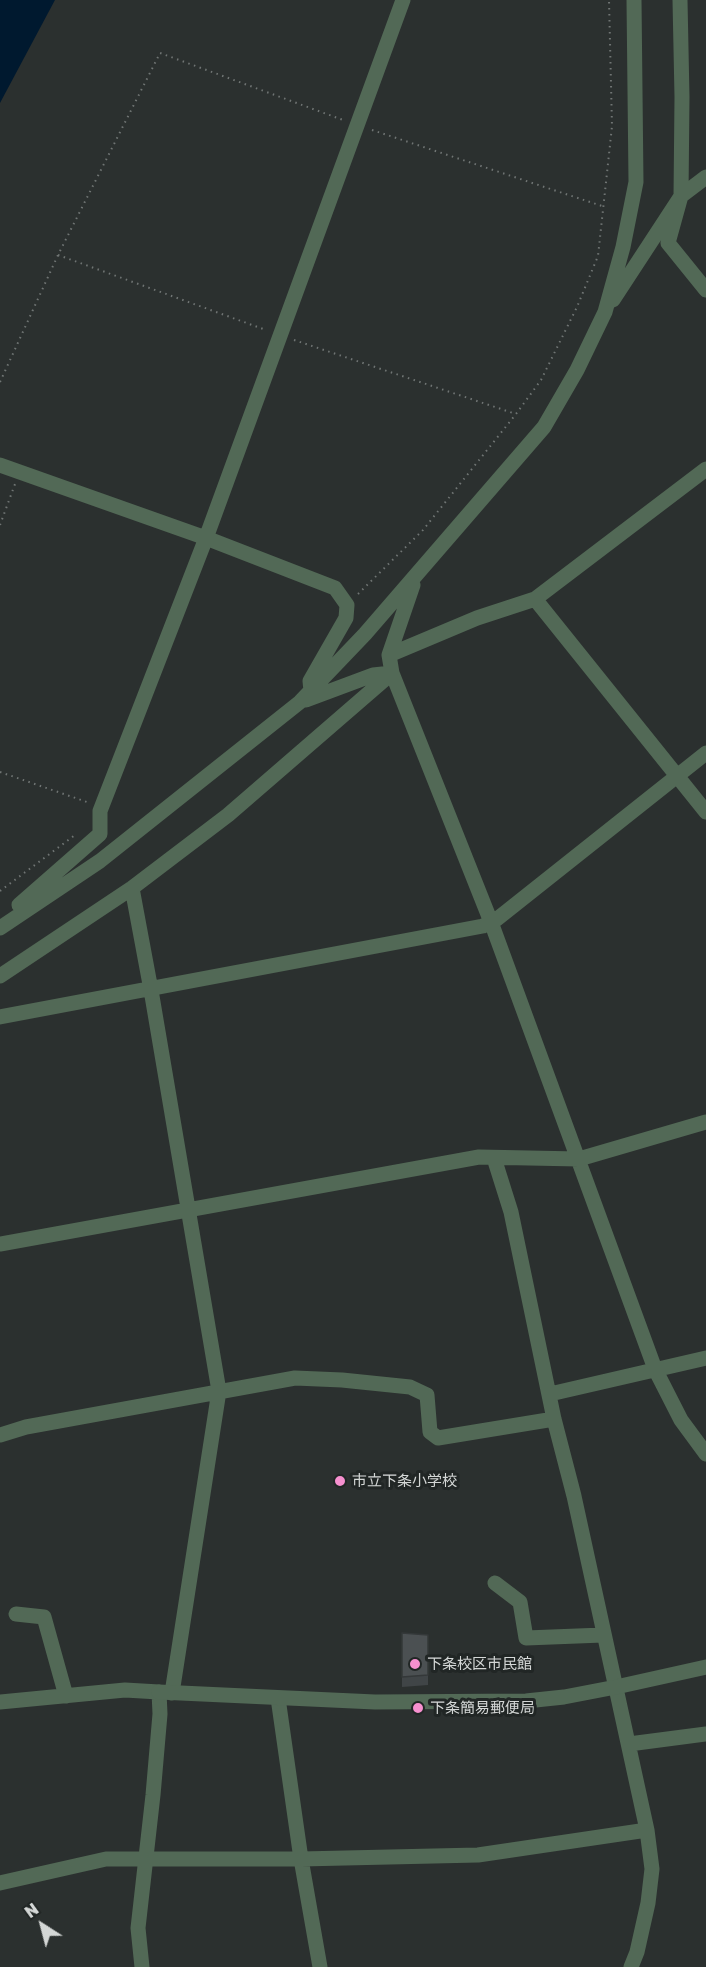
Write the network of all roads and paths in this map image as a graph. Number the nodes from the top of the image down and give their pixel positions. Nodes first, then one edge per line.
1 (404, 0) edge
2 (609, 0) edge
3 (634, 0) edge
4 (680, 0) edge
5 (357, 125) junction
6 (706, 177) edge
7 (681, 196) junction
8 (603, 206) junction
9 (706, 290) edge
10 (605, 312) junction
11 (0, 382) edge
12 (0, 465) edge
13 (706, 469) edge
14 (19, 473) junction
15 (0, 525) edge
16 (206, 538) junction
17 (416, 577) junction
18 (536, 599) junction
19 (347, 605) junction
20 (389, 655) junction
21 (392, 673) junction
22 (306, 697) junction
23 (706, 753) edge
24 (0, 772) edge
25 (678, 776) junction
26 (100, 811) junction
27 (706, 812) edge
28 (76, 834) dead end
29 (132, 888) junction
30 (0, 891) edge
31 (491, 922) junction
32 (1, 927) edge
33 (0, 976) edge
34 (151, 990) junction
35 (0, 1017) edge
36 (706, 1122) edge
37 (494, 1158) junction
38 (579, 1159) junction
39 (189, 1209) junction
40 (0, 1244) edge
41 (706, 1358) edge
42 (655, 1369) junction
43 (219, 1391) junction
44 (550, 1394) junction
45 (554, 1419) junction
46 (0, 1435) edge
47 (706, 1454) edge
48 (495, 1584) dead end
49 (16, 1614) dead end
50 (603, 1635) junction
51 (706, 1667) edge
52 (616, 1687) junction
53 (166, 1692) junction
54 (66, 1696) junction
55 (279, 1698) junction
56 (0, 1702) edge
57 (706, 1734) edge
58 (629, 1744) junction
59 (647, 1830) junction
60 (146, 1859) junction
61 (301, 1859) junction
62 (0, 1883) edge
63 (142, 1967) edge
64 (320, 1967) edge
65 (631, 1967) edge

1 - 5 street
2 - 8 path
3 - 10 street
4 - 7 street
5 - 8 path
5 - 11 path
5 - 16 street
6 - 7 street
7 - 9 street
7 - 10 street
8 - 19 path
10 - 17 street
12 - 14 street
13 - 18 street
14 - 15 path
14 - 16 street
16 - 19 street
16 - 26 street
17 - 20 street
17 - 22 street
18 - 20 street
18 - 25 street
19 - 22 street
20 - 21 street
21 - 22 street
21 - 29 street
21 - 31 street
22 - 32 street
23 - 25 street
24 - 26 path
25 - 27 street
25 - 31 street
26 - 32 street
28 - 30 path
29 - 33 street
29 - 34 street
31 - 34 street
31 - 38 street
34 - 35 street
34 - 39 street
36 - 38 street
37 - 38 street
37 - 39 street
37 - 44 street
38 - 42 street
39 - 40 street
39 - 43 street
41 - 42 street
42 - 44 street
42 - 47 street
43 - 45 street
43 - 46 street
43 - 53 street
44 - 45 street
45 - 50 street
48 - 50 street
49 - 54 street
50 - 52 street
51 - 52 street
52 - 55 street
52 - 58 street
53 - 54 street
53 - 55 street
53 - 60 street
54 - 56 street
55 - 61 street
57 - 58 street
58 - 59 street
59 - 61 street
59 - 65 street
60 - 61 street
60 - 62 street
60 - 63 street
61 - 64 street

